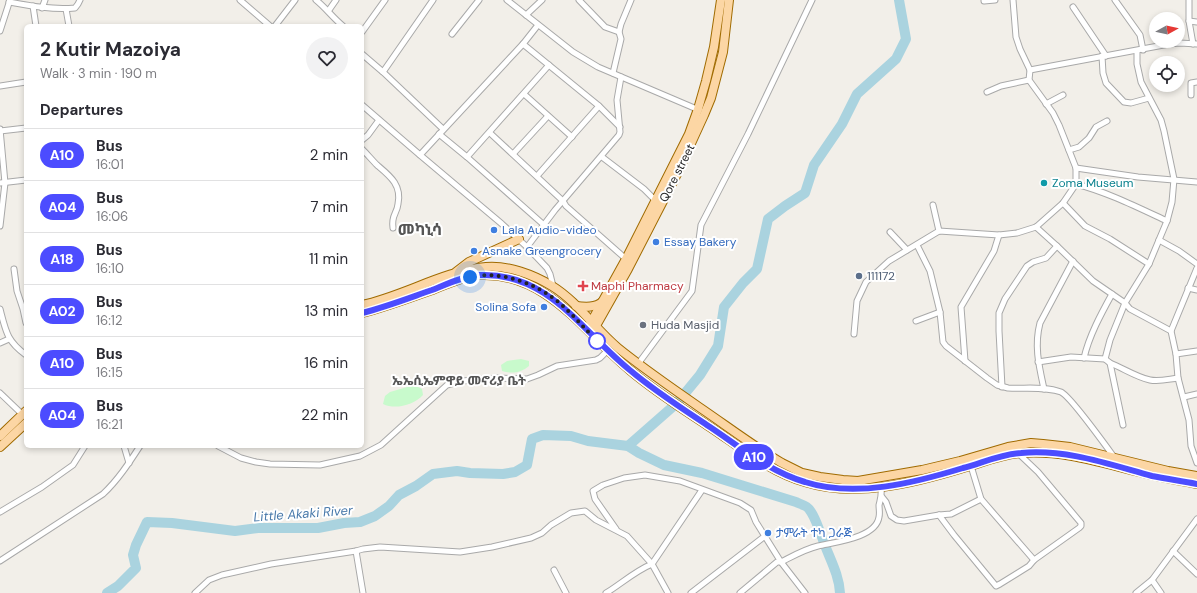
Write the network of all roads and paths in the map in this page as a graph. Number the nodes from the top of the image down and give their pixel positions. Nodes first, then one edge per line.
1 (45, 0) edge
2 (80, 0) edge
3 (295, 0) edge
4 (316, 0) edge
5 (336, 0) edge
6 (385, 0) edge
7 (433, 0) edge
8 (479, 0) edge
9 (507, 0) edge
10 (542, 0) edge
11 (579, 0) edge
12 (630, 0) edge
13 (721, 0) edge
14 (729, 0) edge
15 (812, 0) edge
16 (995, 0) edge
17 (1013, 0) edge
18 (1115, 0) edge
19 (1189, 0) edge
20 (10, 1) edge
21 (243, 1) edge
22 (984, 1) dead end
23 (33, 6) junction
24 (1073, 7) dead end
25 (42, 8) junction
26 (66, 9) junction
27 (329, 10) junction
28 (526, 15) junction
29 (1189, 21) junction
30 (1197, 22) edge
31 (36, 24) edge
32 (69, 24) edge
33 (268, 24) edge
34 (277, 24) edge
35 (341, 24) edge
36 (538, 25) junction
37 (364, 29) edge
38 (0, 31) edge
39 (619, 32) junction
40 (452, 34) dead end
41 (523, 44) junction
42 (1195, 44) edge
43 (1143, 50) junction
44 (1137, 51) junction
45 (364, 56) edge
46 (1104, 56) junction
47 (550, 65) junction
48 (1030, 70) junction
49 (383, 72) junction
50 (613, 73) junction
51 (622, 77) junction
52 (1029, 80) junction
53 (24, 82) edge
54 (1197, 82) edge
55 (0, 86) edge
56 (987, 92) dead end
57 (524, 94) junction
58 (1063, 95) dead end
59 (1191, 95) dead end
60 (1149, 98) junction
61 (1046, 104) junction
62 (600, 106) junction
63 (364, 107) edge
64 (701, 112) junction
65 (548, 116) junction
66 (379, 120) junction
67 (1107, 121) dead end
68 (620, 127) junction
69 (24, 128) edge
70 (443, 129) junction
71 (0, 130) edge
72 (490, 133) junction
73 (439, 134) junction
74 (572, 137) junction
75 (364, 138) edge
76 (1069, 150) junction
77 (364, 151) edge
78 (513, 154) junction
79 (420, 156) junction
80 (467, 157) junction
81 (602, 157) junction
82 (1076, 168) junction
83 (537, 176) junction
84 (1174, 179) junction
85 (24, 180) edge
86 (1197, 182) edge
87 (2, 183) edge
88 (1076, 184) junction
89 (655, 200) junction
90 (563, 201) junction
91 (1063, 203) junction
92 (933, 205) dead end
93 (1167, 221) junction
94 (544, 225) junction
95 (0, 226) edge
96 (393, 228) dead end
97 (1036, 228) junction
98 (939, 231) junction
99 (890, 232) dead end
100 (999, 235) junction
101 (519, 239) junction
102 (1160, 240) junction
103 (917, 245) junction
104 (1057, 246) junction
105 (527, 247) junction
106 (907, 250) junction
107 (626, 259) junction
108 (1073, 261) junction
109 (1149, 264) junction
110 (1197, 264) edge
111 (1197, 268) edge
112 (14, 269) dead end
113 (455, 273) junction
114 (553, 286) junction
115 (1188, 288) junction
116 (1197, 290) edge
117 (1112, 294) junction
118 (605, 299) junction
119 (23, 301) edge
120 (1125, 303) junction
121 (364, 305) edge
122 (576, 306) junction
123 (0, 309) edge
124 (605, 310) junction
125 (364, 312) edge
126 (940, 312) junction
127 (916, 321) dead end
128 (593, 324) junction
129 (1171, 331) junction
130 (589, 332) junction
131 (854, 334) dead end
132 (605, 336) junction
133 (9, 339) junction
134 (0, 343) edge
135 (607, 351) junction
136 (1197, 351) edge
137 (24, 353) edge
138 (1176, 354) junction
139 (1084, 358) junction
140 (1105, 359) junction
141 (965, 361) junction
142 (1038, 362) junction
143 (1110, 363) junction
144 (638, 364) junction
145 (1178, 378) junction
146 (1002, 387) junction
147 (1044, 389) junction
148 (0, 393) edge
149 (1197, 394) edge
150 (1184, 397) junction
151 (24, 413) edge
152 (1123, 424) dead end
153 (24, 425) edge
154 (0, 436) edge
155 (0, 447) edge
156 (84, 448) edge
157 (125, 448) edge
158 (139, 448) edge
159 (222, 448) edge
160 (1018, 453) junction
161 (1114, 457) junction
162 (1197, 462) edge
163 (129, 463) junction
164 (1112, 465) junction
165 (971, 466) junction
166 (1197, 476) edge
167 (1197, 484) edge
168 (882, 487) junction
169 (702, 490) junction
170 (882, 497) junction
171 (981, 499) junction
172 (0, 512) edge
173 (939, 515) junction
174 (1197, 519) edge
175 (618, 531) junction
176 (764, 536) junction
177 (356, 551) junction
178 (1173, 551) junction
179 (1034, 560) junction
180 (0, 561) edge
181 (781, 562) junction
182 (652, 564) junction
183 (554, 570) dead end
184 (1197, 574) edge
185 (1152, 580) junction
186 (195, 593) edge
187 (363, 593) edge
188 (566, 593) edge
189 (606, 593) edge
190 (668, 593) edge
191 (691, 593) edge
192 (740, 593) edge
193 (805, 593) edge
194 (1136, 593) edge
195 (1161, 593) edge

1 - 25 street
2 - 26 street
3 - 34 street
4 - 27 street
5 - 27 street
6 - 37 street
7 - 49 street
8 - 40 street
9 - 28 street
10 - 28 street
11 - 39 street
12 - 39 street
13 - 64 main road, Qore street
14 - 64 main road, Qore street
15 - 144 street
16 - 22 street
17 - 48 street
18 - 43 street
19 - 29 street
20 - 23 street
20 - 38 street
21 - 33 street
23 - 25 street
23 - 31 street
24 - 46 street
25 - 26 street
26 - 32 street
27 - 35 street
28 - 36 street
29 - 30 street
29 - 42 street
36 - 41 street
36 - 50 street
39 - 50 street
41 - 47 street
41 - 70 street
42 - 43 street
43 - 44 street
44 - 46 street
44 - 60 street
45 - 49 street
46 - 48 street
46 - 60 street
47 - 57 street
47 - 62 street
48 - 52 street
49 - 70 street
50 - 51 street
51 - 64 street
51 - 68 street
52 - 56 street
52 - 61 street
53 - 55 street
54 - 59 street
57 - 65 street
57 - 72 street
58 - 61 street
60 - 84 street
61 - 76 street
62 - 68 street
62 - 74 street
63 - 66 street
64 - 89 main road, Qore street
64 - 124 main road, Qore street
65 - 74 street
65 - 78 street
66 - 75 street
66 - 79 street
67 - 76 street
68 - 81 street
69 - 71 street
70 - 73 street
71 - 87 street
72 - 78 street
72 - 80 street
73 - 79 street
73 - 80 street
74 - 83 street
76 - 82 street
77 - 96 street
78 - 83 street
79 - 101 street
80 - 94 street
81 - 89 street
81 - 90 street
82 - 84 street
82 - 88 street
83 - 90 street
84 - 86 street
84 - 93 street
85 - 87 street
87 - 95 street
88 - 91 street
88 - 93 street
89 - 107 main road, Qore street
90 - 94 street
90 - 107 street
91 - 97 street
91 - 109 street
92 - 98 street
93 - 102 street
94 - 105 street
97 - 100 street
97 - 104 street
98 - 100 street
98 - 103 street
99 - 106 street
100 - 141 street
101 - 105 street
101 - 113 main road
102 - 109 street
102 - 110 street
103 - 106 street
103 - 126 street
104 - 108 street
104 - 146 street
105 - 114 street
106 - 131 street
107 - 118 main road, Qore street
108 - 117 street
108 - 142 street
109 - 120 street
111 - 115 street
112 - 119 street
113 - 114 main road
113 - 121 main road
114 - 122 main road
115 - 116 street
115 - 129 street
117 - 120 street
117 - 139 street
118 - 122 main road
118 - 128 main road, Qore street
120 - 129 street
120 - 140 street
122 - 128 main road
123 - 133 street
124 - 128 main road, Qore street
124 - 132 main road
125 - 130 main road
126 - 127 street
126 - 141 street
128 - 130 main road, Qore street
128 - 132 main road
129 - 138 street
130 - 135 main road
132 - 144 main road
133 - 134 street
133 - 137 street
135 - 159 street
135 - 168 main road
136 - 138 street
138 - 145 street
139 - 140 street
139 - 142 street
140 - 143 street
141 - 146 street
142 - 147 street
143 - 145 street
143 - 152 street
144 - 161 main road
145 - 150 street
146 - 147 street
147 - 161 street
148 - 151 street
149 - 150 street
150 - 162 street
151 - 154 main road
153 - 155 main road
156 - 172 street
157 - 163 street
158 - 163 street
160 - 164 main road
160 - 165 main road
160 - 179 street
161 - 164 street
161 - 166 main road
163 - 180 street
164 - 167 main road
165 - 168 main road
165 - 171 street
168 - 170 street
169 - 175 street
169 - 176 street
169 - 182 street
170 - 173 street
170 - 181 street
171 - 173 street
171 - 179 street
173 - 179 street
174 - 178 street
175 - 177 street
175 - 182 street
176 - 181 street
176 - 191 street
177 - 186 street
177 - 187 street
178 - 184 street
178 - 185 street
181 - 192 street
181 - 193 street
182 - 189 street
182 - 190 street
183 - 188 street
185 - 194 street
185 - 195 street

